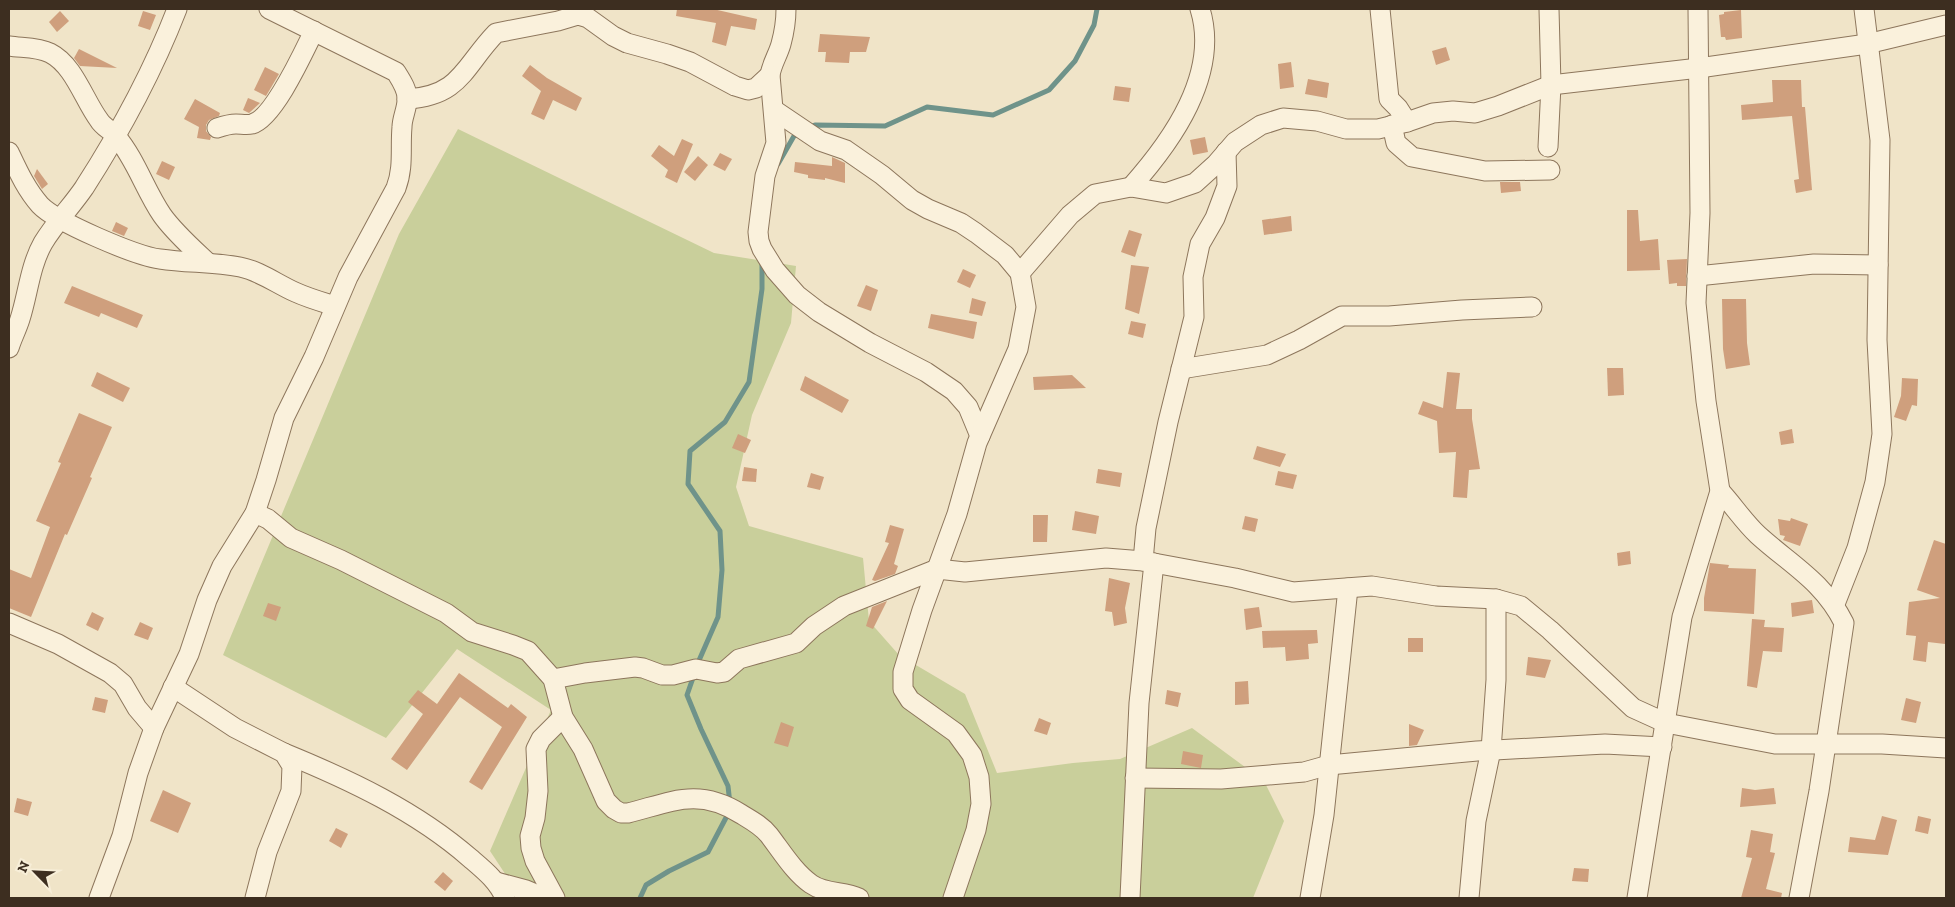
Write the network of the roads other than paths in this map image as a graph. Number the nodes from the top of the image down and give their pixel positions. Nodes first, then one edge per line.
1 (176, 9) edge
2 (269, 9) edge
3 (786, 9) edge
4 (1200, 9) edge
5 (1380, 9) edge
6 (1549, 9) edge
7 (1698, 9) edge
8 (1864, 9) edge
9 (1946, 25) edge
10 (314, 31) junction
11 (1867, 44) junction
12 (9, 46) edge
13 (1699, 68) junction
14 (770, 75) junction
15 (1551, 85) junction
16 (408, 99) junction
17 (774, 110) junction
18 (1400, 124) junction
19 (217, 128) dead end
20 (115, 136) junction
21 (1548, 147) dead end
22 (9, 152) edge
23 (1226, 152) junction
24 (1550, 170) dead end
25 (1131, 187) junction
26 (59, 218) junction
27 (207, 262) junction
28 (1878, 265) junction
29 (1020, 273) junction
30 (1697, 276) junction
31 (335, 306) junction
32 (1532, 307) dead end
33 (9, 348) edge
34 (1181, 369) junction
35 (980, 436) junction
36 (1720, 491) junction
37 (254, 513) junction
38 (1149, 562) junction
39 (937, 569) junction
40 (1348, 588) junction
41 (1496, 598) junction
42 (1834, 604) junction
43 (9, 623) edge
44 (553, 679) junction
45 (173, 687) junction
46 (563, 717) junction
47 (1666, 723) junction
48 (154, 728) junction
49 (1826, 743) junction
50 (1662, 747) junction
51 (1946, 748) edge
52 (1491, 750) junction
53 (284, 753) junction
54 (1329, 766) junction
55 (1135, 778) junction
56 (496, 882) junction
57 (98, 898) edge
58 (255, 898) edge
59 (505, 898) edge
60 (545, 898) edge
61 (555, 898) edge
62 (859, 898) edge
63 (953, 898) edge
64 (1130, 898) edge
65 (1310, 898) edge
66 (1468, 898) edge
67 (1637, 898) edge
68 (1799, 898) edge

1 - 20 street
2 - 10 street
3 - 14 street
4 - 25 street
5 - 18 street
6 - 15 street
7 - 13 street
8 - 11 street
9 - 11 street
10 - 16 street
10 - 19 street
11 - 13 street
11 - 28 street
12 - 20 street
13 - 15 street
13 - 30 street
14 - 16 street
14 - 17 street
15 - 18 street
15 - 21 street
16 - 31 street
17 - 29 street
17 - 35 street
18 - 23 street
18 - 24 street
20 - 26 street
20 - 27 street
22 - 26 street
23 - 25 street
23 - 34 street
25 - 29 street
26 - 27 street
26 - 33 street
27 - 31 street
28 - 30 street
28 - 42 street
29 - 35 street
30 - 36 street
31 - 37 street
32 - 34 street
34 - 38 street
35 - 39 street
36 - 42 street
36 - 47 street
37 - 44 street
37 - 45 street
38 - 39 street
38 - 40 street
38 - 55 street
39 - 44 street
39 - 63 street
40 - 41 street
40 - 54 street
41 - 47 street
41 - 52 street
42 - 49 street
43 - 48 street
44 - 46 street
45 - 48 street
45 - 53 street
46 - 61 street
46 - 62 street
47 - 49 street
47 - 50 street
48 - 57 street
49 - 51 street
49 - 68 street
50 - 52 street
50 - 67 street
52 - 54 street
52 - 66 street
53 - 56 street
53 - 58 street
54 - 55 street
54 - 65 street
55 - 64 street
56 - 59 street
56 - 60 street

